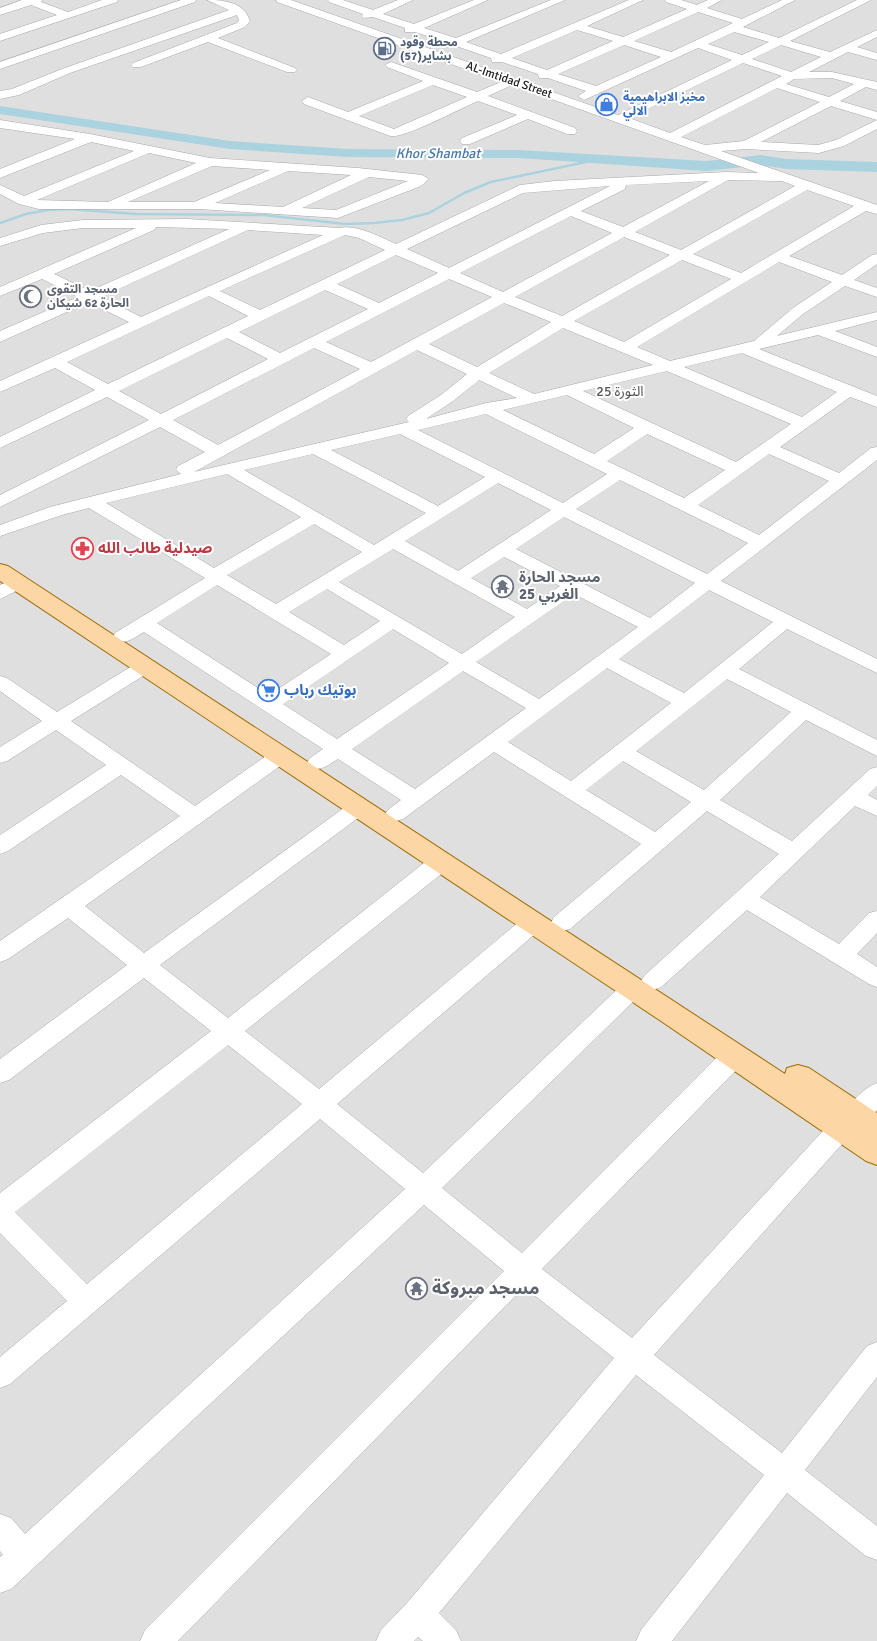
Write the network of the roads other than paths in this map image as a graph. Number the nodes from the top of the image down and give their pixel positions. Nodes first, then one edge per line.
1 (113, 0) edge
2 (191, 0) edge
3 (212, 0) edge
4 (281, 0) edge
5 (332, 0) edge
6 (408, 0) edge
7 (483, 0) edge
8 (638, 0) edge
9 (670, 0) edge
10 (717, 0) edge
11 (790, 0) edge
12 (866, 0) edge
13 (32, 1) edge
14 (552, 1) edge
15 (698, 8) junction
16 (305, 9) junction
17 (239, 10) junction
18 (0, 12) edge
19 (373, 14) junction
20 (67, 15) junction
21 (598, 17) junction
22 (40, 24) junction
23 (348, 24) junction
24 (739, 25) junction
25 (576, 26) junction
26 (414, 28) junction
27 (877, 33) edge
28 (0, 38) edge
29 (208, 38) junction
30 (389, 38) junction
31 (78, 39) junction
32 (623, 41) junction
33 (780, 41) junction
34 (455, 43) junction
35 (697, 44) junction
36 (847, 48) junction
37 (430, 53) junction
38 (114, 54) junction
39 (671, 56) junction
40 (830, 56) junction
41 (877, 57) edge
42 (501, 58) junction
43 (741, 60) junction
44 (391, 64) dead end
45 (137, 65) dead end
46 (0, 66) edge
47 (476, 68) junction
48 (291, 70) dead end
49 (549, 74) junction
50 (792, 76) junction
51 (434, 80) junction
52 (518, 83) junction
53 (775, 84) junction
54 (871, 84) edge
55 (595, 90) junction
56 (0, 95) edge
57 (478, 96) junction
58 (308, 101) dead end
59 (829, 101) junction
60 (570, 102) junction
61 (528, 115) junction
62 (348, 116) junction
63 (877, 116) edge
64 (618, 119) junction
65 (0, 124) edge
66 (877, 124) edge
67 (32, 129) junction
68 (571, 131) dead end
69 (671, 137) junction
70 (8, 138) dead end
71 (90, 138) junction
72 (466, 141) dead end
73 (746, 145) junction
74 (146, 150) junction
75 (705, 150) junction
76 (210, 162) junction
77 (288, 167) junction
78 (368, 172) junction
79 (0, 174) edge
80 (726, 176) junction
81 (783, 177) junction
82 (630, 182) junction
83 (806, 185) junction
84 (0, 190) edge
85 (24, 201) junction
86 (117, 206) junction
87 (196, 206) junction
88 (871, 208) edge
89 (285, 211) junction
90 (569, 211) junction
91 (158, 223) junction
92 (246, 227) junction
93 (344, 231) junction
94 (625, 233) junction
95 (0, 242) edge
96 (395, 249) junction
97 (679, 255) junction
98 (778, 257) junction
99 (877, 258) edge
100 (448, 272) junction
101 (44, 274) junction
102 (741, 278) junction
103 (842, 280) junction
104 (324, 284) junction
105 (209, 291) junction
106 (0, 292) edge
107 (877, 293) edge
108 (91, 297) junction
109 (503, 297) junction
110 (378, 308) junction
111 (260, 316) junction
112 (877, 316) edge
113 (562, 322) junction
114 (142, 323) junction
115 (818, 330) junction
116 (227, 332) junction
117 (2, 333) edge
118 (313, 342) junction
119 (417, 344) junction
120 (751, 345) junction
121 (625, 348) junction
122 (877, 352) edge
123 (280, 359) junction
124 (56, 362) junction
125 (669, 366) junction
126 (371, 368) junction
127 (478, 373) junction
128 (0, 388) edge
129 (107, 390) junction
130 (568, 390) junction
131 (850, 390) junction
132 (532, 399) junction
133 (877, 402) edge
134 (486, 408) junction
135 (162, 420) junction
136 (803, 423) junction
137 (401, 428) junction
138 (646, 428) junction
139 (4, 438) edge
140 (314, 448) junction
141 (769, 448) junction
142 (218, 452) junction
143 (877, 452) edge
144 (595, 461) junction
145 (229, 468) junction
146 (737, 469) junction
147 (620, 473) junction
148 (497, 477) junction
149 (842, 480) junction
150 (157, 485) junction
151 (0, 502) edge
152 (92, 502) junction
153 (686, 505) junction
154 (563, 510) junction
155 (438, 513) junction
156 (314, 517) junction
157 (0, 531) edge
158 (392, 541) junction
159 (760, 542) junction
160 (504, 550) junction
161 (374, 552) junction
162 (0, 557) edge
163 (216, 576) junction
164 (459, 578) junction
165 (6, 582) edge
166 (327, 582) junction
167 (708, 583) junction
168 (573, 586) junction
169 (277, 612) junction
170 (528, 617) junction
171 (393, 621) junction
172 (786, 621) junction
173 (145, 624) junction
174 (650, 626) junction
175 (122, 637) junction
176 (344, 653) junction
177 (605, 659) junction
178 (462, 663) junction
179 (144, 667) junction
180 (877, 667) edge
181 (726, 670) junction
182 (0, 682) edge
183 (684, 702) junction
184 (269, 704) junction
185 (540, 708) junction
186 (804, 711) junction
187 (57, 721) junction
188 (493, 742) junction
189 (877, 749) edge
190 (623, 752) junction
191 (0, 756) edge
192 (280, 756) junction
193 (327, 756) junction
194 (120, 766) junction
195 (877, 774) edge
196 (571, 791) junction
197 (853, 796) junction
198 (706, 801) junction
199 (359, 807) junction
200 (406, 807) junction
201 (877, 809) edge
202 (196, 817) junction
203 (657, 844) junction
204 (0, 846) edge
205 (793, 852) junction
206 (442, 861) junction
207 (745, 898) junction
208 (69, 906) junction
209 (877, 919) edge
210 (534, 922) junction
211 (562, 923) junction
212 (0, 953) edge
213 (841, 956) junction
214 (145, 964) junction
215 (877, 978) edge
216 (643, 985) junction
217 (229, 1030) junction
218 (734, 1056) junction
219 (0, 1074) edge
220 (877, 1093) edge
221 (320, 1104) junction
222 (858, 1124) edge
223 (877, 1152) edge
224 (424, 1189) junction
225 (0, 1208) edge
226 (0, 1215) edge
227 (524, 1271) junction
228 (86, 1301) junction
229 (634, 1356) junction
230 (874, 1366) edge
231 (0, 1375) edge
232 (784, 1474) junction
233 (0, 1529) edge
234 (877, 1545) edge
235 (24, 1555) junction
236 (0, 1578) edge
237 (418, 1614) junction
238 (156, 1641) edge
239 (392, 1641) edge
240 (445, 1641) edge
241 (652, 1641) edge

1 - 20 street
2 - 31 street
3 - 17 street
4 - 16 street, AL-Imtidad Street
5 - 16 street
5 - 19 street
6 - 19 street
7 - 26 street
8 - 21 street
9 - 15 street
10 - 15 street
11 - 24 street
12 - 33 street
13 - 18 street
13 - 20 street
14 - 21 street
14 - 34 street
15 - 24 street
15 - 32 street
16 - 23 street, AL-Imtidad Street
17 - 29 street
17 - 38 street
19 - 23 street
19 - 26 street
20 - 22 street
21 - 25 street
22 - 28 street
22 - 31 street
23 - 30 street, AL-Imtidad Street
24 - 33 street
24 - 35 street
25 - 32 street
25 - 42 street
26 - 30 street
26 - 34 street
27 - 36 street
29 - 45 street
29 - 48 street
30 - 37 street, AL-Imtidad Street
31 - 38 street
31 - 46 street
32 - 39 street
32 - 49 street
33 - 40 street
33 - 43 street
34 - 37 street
34 - 42 street
35 - 39 street
35 - 43 street
36 - 40 street
36 - 41 street
37 - 47 street, AL-Imtidad Street
38 - 56 street
39 - 55 street
40 - 50 street
42 - 47 street
42 - 49 street
43 - 50 street
43 - 64 street
44 - 51 street
47 - 52 street, AL-Imtidad Street
49 - 52 street
49 - 55 street
50 - 53 street
50 - 54 street
51 - 57 street
51 - 62 street
52 - 57 street
52 - 60 street, AL-Imtidad Street
53 - 59 street
53 - 69 street
54 - 59 street
55 - 60 street
57 - 61 street
57 - 62 street
58 - 62 street
59 - 63 street
59 - 73 street
60 - 64 street, AL-Imtidad Street
61 - 68 street
61 - 72 street
64 - 69 street, AL-Imtidad Street
65 - 67 street
66 - 73 street
67 - 70 street
67 - 71 street
69 - 75 street, AL-Imtidad Street
71 - 74 street
71 - 79 street
73 - 75 street
74 - 76 street
74 - 85 street
75 - 81 street
76 - 77 street
76 - 86 street
77 - 78 street
77 - 87 street
78 - 89 street
78 - 89 street
80 - 81 street
80 - 82 street
80 - 94 street
81 - 83 street
82 - 90 street
82 - 96 street
83 - 88 street
83 - 97 street
84 - 85 street
85 - 86 street
86 - 87 street
87 - 89 street
88 - 98 street
90 - 94 street
90 - 100 street
91 - 92 street
91 - 95 street
91 - 101 street
92 - 93 street
92 - 108 street
93 - 96 street
93 - 105 street
94 - 97 street
94 - 109 street
96 - 100 street
96 - 104 street
97 - 102 street
97 - 113 street
98 - 102 street
98 - 103 street
99 - 103 street
100 - 109 street
100 - 110 street
101 - 106 street
101 - 108 street
102 - 121 street
103 - 107 street
103 - 120 street
104 - 110 street
104 - 111 street
105 - 111 street
105 - 114 street
108 - 114 street
108 - 117 street
109 - 113 street
109 - 119 street
110 - 118 street
111 - 116 street
112 - 115 street
113 - 121 street
113 - 127 street
114 - 124 street
115 - 120 street
115 - 122 street
116 - 123 street
116 - 129 street
118 - 123 street
118 - 126 street
119 - 126 street
119 - 127 street
120 - 125 street
120 - 131 street
121 - 125 street
123 - 135 street
124 - 128 street
124 - 129 street
125 - 130 street
125 - 136 street
126 - 142 street
127 - 132 street
127 - 137 street
129 - 135 street
129 - 139 street
130 - 132 street
130 - 138 street
131 - 133 street
131 - 136 street
132 - 134 street
134 - 137 street
134 - 144 street
135 - 142 street
135 - 151 street
136 - 141 street
137 - 140 street
137 - 148 street
138 - 144 street
138 - 146 street
140 - 145 street
140 - 155 street
141 - 146 street
141 - 149 street
142 - 150 street
143 - 149 street
144 - 147 street
145 - 150 street
145 - 156 street
146 - 153 street
147 - 153 street
147 - 154 street
148 - 154 street
148 - 155 street
149 - 159 street
150 - 152 street
152 - 157 street
152 - 163 street
153 - 159 street
154 - 160 street
154 - 167 street
155 - 158 street
156 - 161 street
156 - 163 street
158 - 161 street
158 - 164 street
159 - 167 street
160 - 164 street
160 - 168 street
161 - 166 street
162 - 175 main road
163 - 169 street
163 - 173 street
164 - 170 street
165 - 179 main road
166 - 169 street
166 - 171 street
167 - 172 street
167 - 174 street
168 - 170 street
168 - 174 street
169 - 176 street
170 - 178 street
171 - 176 street
171 - 178 street
172 - 180 street
172 - 181 street
173 - 175 street
173 - 184 street
174 - 177 street
175 - 193 main road
176 - 184 street
177 - 183 street
177 - 185 street
178 - 185 street
178 - 193 street
179 - 187 street
179 - 192 main road
181 - 183 street
181 - 186 street
182 - 187 street
183 - 190 street
184 - 193 street
185 - 188 street
186 - 189 street
186 - 198 street
187 - 191 street
187 - 194 street
188 - 196 street
188 - 200 street
190 - 196 street
190 - 198 street
192 - 199 main road
192 - 202 street
193 - 200 main road
194 - 202 street
194 - 204 street
195 - 197 street
196 - 203 street
197 - 201 street
197 - 205 street
198 - 203 street
198 - 205 street
199 - 206 main road
199 - 214 street
200 - 211 main road
202 - 208 street
203 - 211 street
205 - 207 street
206 - 210 main road
206 - 217 street
207 - 213 street
207 - 216 street
208 - 212 street
208 - 214 street
209 - 213 street
210 - 216 main road
210 - 221 street
211 - 216 main road
213 - 215 street
214 - 217 street
214 - 219 street
216 - 218 main road
216 - 222 main road
216 - 224 street
217 - 221 street
217 - 225 street
218 - 222 main road
218 - 227 street
220 - 222 street
221 - 224 street
221 - 228 street
222 - 223 main road
222 - 229 street
224 - 227 street
224 - 235 street
226 - 228 street
227 - 229 street
227 - 238 street
228 - 231 street
229 - 232 street
229 - 237 street
230 - 232 street
232 - 234 street
232 - 241 street
233 - 235 street
235 - 236 street
237 - 239 street
237 - 240 street

